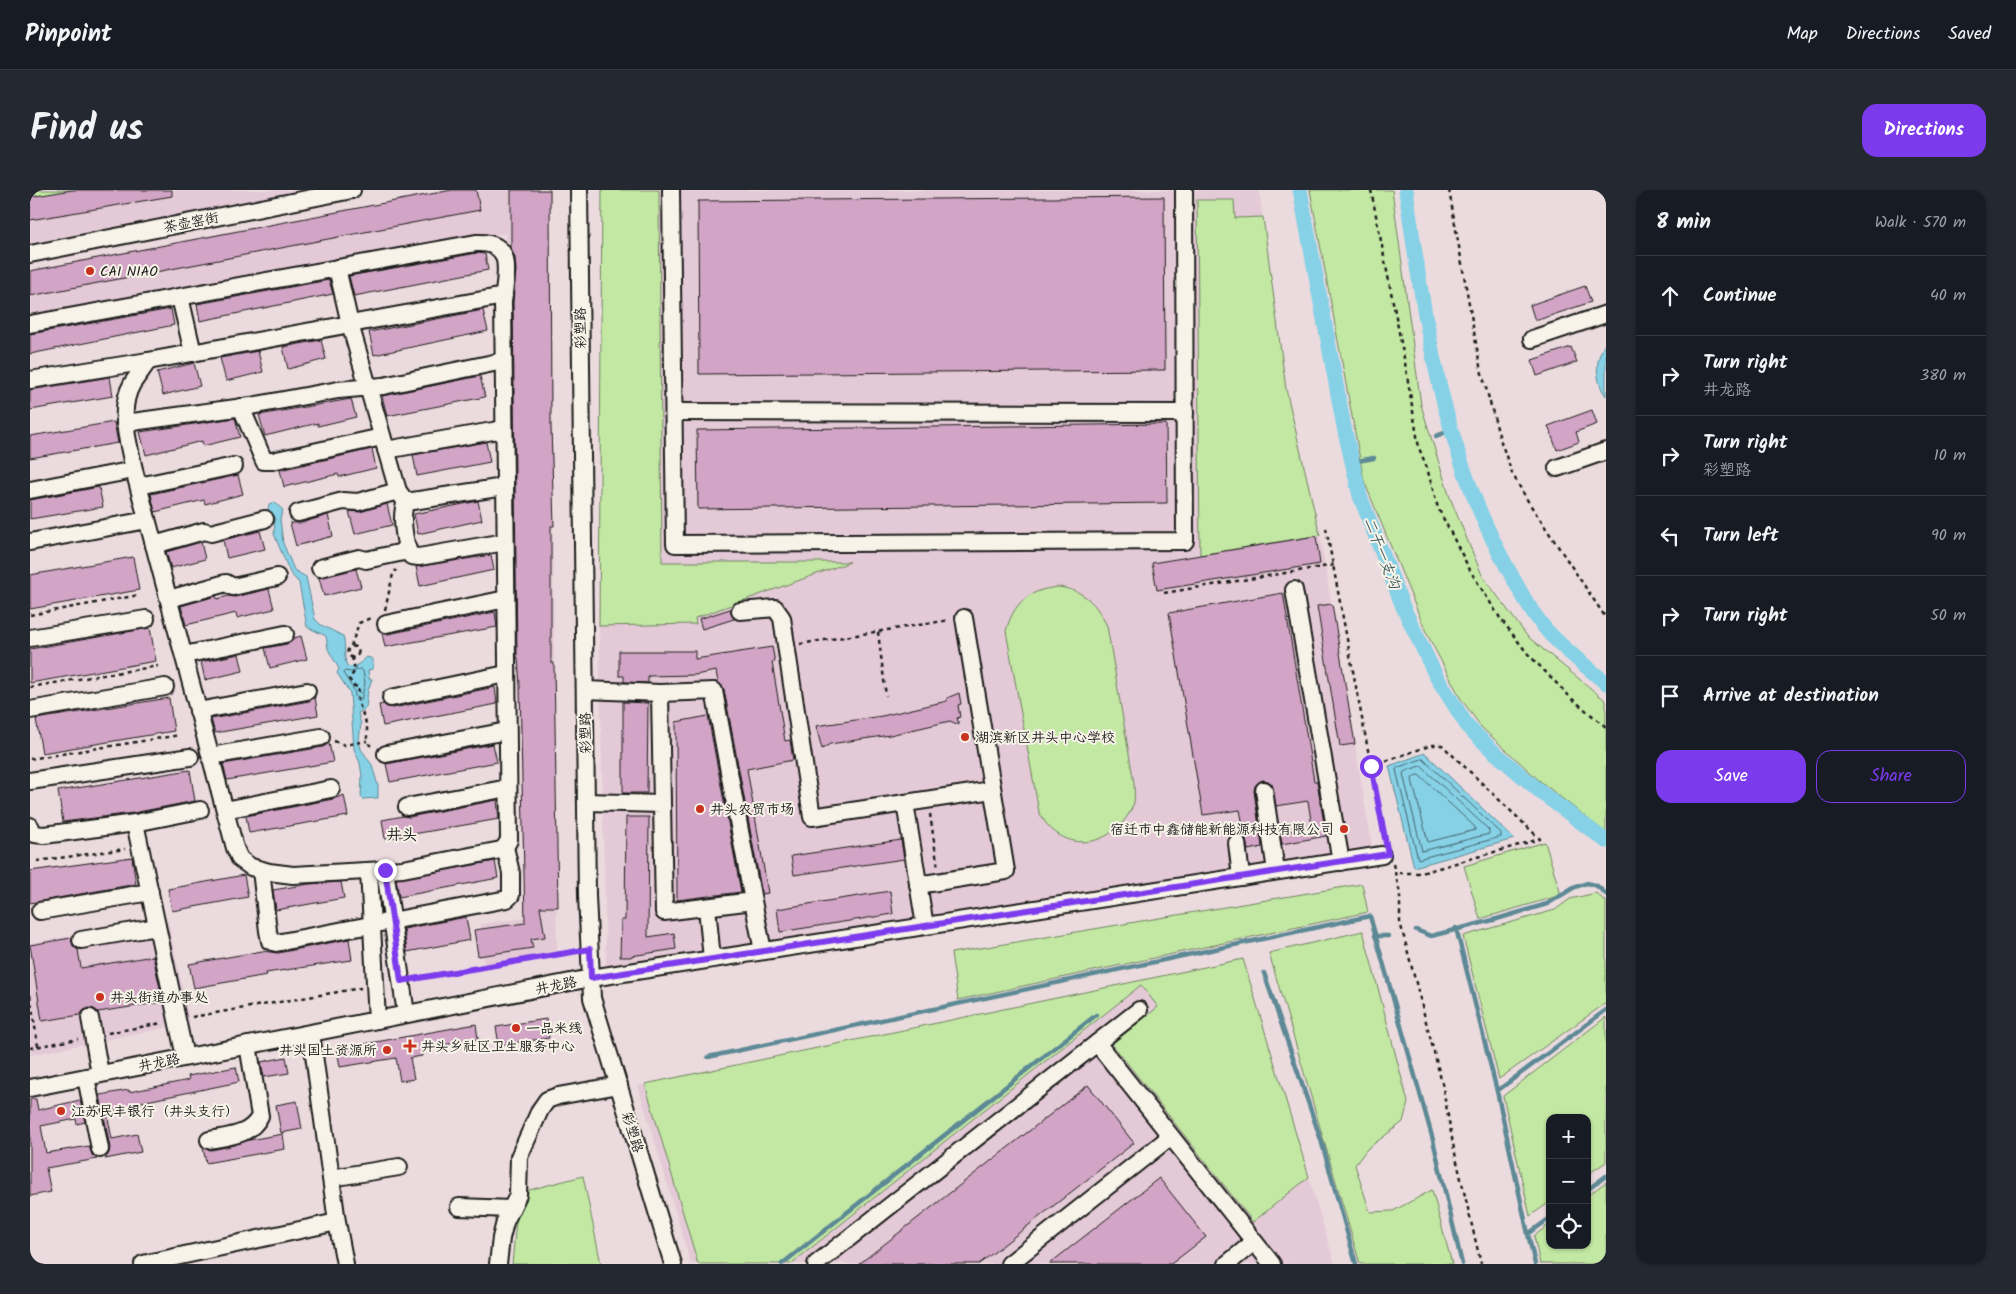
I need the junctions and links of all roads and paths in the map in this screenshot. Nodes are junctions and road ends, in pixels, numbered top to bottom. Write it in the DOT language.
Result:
graph roads {
  1 [pos="347,190"];
  2 [pos="579,190"];
  3 [pos="671,190"];
  4 [pos="1184,190"];
  5 [pos="1371,190"];
  6 [pos="1449,190"];
  7 [pos="30,254"];
  8 [pos="337,268"];
  9 [pos="504,296"];
  10 [pos="180,297"];
  11 [pos="1606,314"];
  12 [pos="30,324"];
  13 [pos="350,324"];
  14 [pos="1532,339"];
  15 [pos="193,353"];
  16 [pos="148,361"];
  17 [pos="504,361"];
  18 [pos="30,380"];
  19 [pos="368,388"];
  20 [pos="241,407"];
  21 [pos="674,412"];
  22 [pos="1185,413"];
  23 [pos="125,423"];
  24 [pos="504,429"];
  25 [pos="384,443"];
  26 [pos="1606,451"];
  27 [pos="234,466"];
  28 [pos="1557,468"];
  29 [pos="134,470"];
  30 [pos="139,486"];
  31 [pos="504,487"];
  32 [pos="30,490"];
  33 [pos="402,497"];
  34 [pos="298,513"];
  35 [pos="265,519"];
  36 [pos="147,520"];
  37 [pos="1326,528"];
  38 [pos="30,542"];
  39 [pos="505,542"];
  40 [pos="154,545"];
  41 [pos="409,553"];
  42 [pos="1334,565"];
  43 [pos="320,568"];
  44 [pos="278,577"];
  45 [pos="1294,590"];
  46 [pos="1164,593"];
  47 [pos="139,595"];
  48 [pos="169,599"];
  49 [pos="506,599"];
  50 [pos="740,610"];
  51 [pos="30,615"];
  52 [pos="964,618"];
  53 [pos="1606,618"];
  54 [pos="146,619"];
  55 [pos="382,619"];
  56 [pos="878,632"];
  57 [pos="285,634"];
  58 [pos="30,638"];
  59 [pos="351,646"];
  60 [pos="786,646"];
  61 [pos="184,655"];
  62 [pos="352,657"];
  63 [pos="158,666"];
  64 [pos="506,674"];
  65 [pos="30,687"];
  66 [pos="165,687"];
  67 [pos="584,690"];
  68 [pos="307,691"];
  69 [pos="660,693"];
  70 [pos="886,696"];
  71 [pos="391,698"];
  72 [pos="30,710"];
  73 [pos="198,711"];
  74 [pos="1606,728"];
  75 [pos="507,731"];
  76 [pos="180,735"];
  77 [pos="321,737"];
  78 [pos="367,741"];
  79 [pos="350,744"];
  80 [pos="386,754"];
  81 [pos="210,756"];
  82 [pos="190,757"];
  83 [pos="30,759"];
  84 [pos="1371,766"];
  85 [pos="30,781"];
  86 [pos="508,788"];
  87 [pos="332,789"];
  88 [pos="992,790"];
  89 [pos="1264,790"];
  90 [pos="928,800"];
  91 [pos="586,802"];
  92 [pos="905,803"];
  93 [pos="662,804"];
  94 [pos="408,807"];
  95 [pos="200,810"];
  96 [pos="225,810"];
  97 [pos="135,822"];
  98 [pos="30,826"];
  99 [pos="1237,843"];
  100 [pos="140,847"];
  101 [pos="505,847"];
  102 [pos="1385,854"];
  103 [pos="37,861"];
  104 [pos="1341,862"];
  105 [pos="261,870"];
  106 [pos="377,871"];
  107 [pos="1276,872"];
  108 [pos="1395,873"];
  109 [pos="1241,877"];
  110 [pos="940,882"];
  111 [pos="918,886"];
  112 [pos="150,892"];
  113 [pos="753,901"];
  114 [pos="707,907"];
  115 [pos="40,911"];
  116 [pos="392,922"];
  117 [pos="372,926"];
  118 [pos="925,926"];
  119 [pos="157,927"];
  120 [pos="81,940"];
  121 [pos="590,949"];
  122 [pos="763,951"];
  123 [pos="712,960"];
  124 [pos="591,978"];
  125 [pos="401,981"];
  126 [pos="375,986"];
  127 [pos="30,995"];
  128 [pos="1139,1010"];
  129 [pos="406,1014"];
  130 [pos="90,1018"];
  131 [pos="177,1020"];
  132 [pos="377,1020"];
  133 [pos="311,1032"];
  134 [pos="93,1036"];
  135 [pos="1097,1043"];
  136 [pos="248,1045"];
  137 [pos="38,1046"];
  138 [pos="30,1048"];
  139 [pos="185,1057"];
  140 [pos="93,1075"];
  141 [pos="619,1085"];
  142 [pos="30,1088"];
  143 [pos="1170,1137"];
  144 [pos="210,1140"];
  145 [pos="100,1149"];
  146 [pos="399,1167"];
  147 [pos="331,1178"];
  148 [pos="459,1207"];
  149 [pos="511,1208"];
  150 [pos="337,1222"];
  151 [pos="1254,1242"];
  152 [pos="143,1264"];
  153 [pos="345,1264"];
  154 [pos="498,1264"];
  155 [pos="673,1264"];
  156 [pos="816,1264"];
  157 [pos="1009,1264"];
  158 [pos="1227,1264"];
  159 [pos="1272,1264"];
  160 [pos="1481,1264"];
  1 -- 7 [label="street, 茶壶窑街"];
  2 -- 67 [label="street, 彩塑路"];
  3 -- 21 [label="street"];
  4 -- 22 [label="street"];
  5 -- 74 [label="path"];
  6 -- 53 [label="path"];
  8 -- 9 [label="street"];
  8 -- 10 [label="street"];
  8 -- 13 [label="street"];
  9 -- 13 [label="street"];
  9 -- 17 [label="street"];
  10 -- 12 [label="street"];
  10 -- 15 [label="street"];
  11 -- 14 [label="street"];
  13 -- 15 [label="street"];
  13 -- 19 [label="street"];
  15 -- 16 [label="street"];
  16 -- 18 [label="street"];
  16 -- 23 [label="street"];
  17 -- 19 [label="street"];
  17 -- 24 [label="street"];
  19 -- 20 [label="street"];
  19 -- 25 [label="street"];
  20 -- 23 [label="street"];
  20 -- 25 [label="street"];
  21 -- 22 [label="street"];
  21 -- 22 [label="street"];
  23 -- 29 [label="street"];
  24 -- 25 [label="street"];
  24 -- 31 [label="street"];
  25 -- 33 [label="street"];
  26 -- 28 [label="street"];
  27 -- 30 [label="street"];
  29 -- 30 [label="street"];
  29 -- 32 [label="street"];
  30 -- 36 [label="street"];
  31 -- 33 [label="street"];
  31 -- 39 [label="street"];
  33 -- 34 [label="street"];
  33 -- 41 [label="street"];
  35 -- 40 [label="street"];
  36 -- 38 [label="street"];
  36 -- 40 [label="street"];
  37 -- 42 [label="path"];
  39 -- 41 [label="street"];
  39 -- 49 [label="street"];
  40 -- 48 [label="street"];
  41 -- 43 [label="street"];
  41 -- 55 [label="path"];
  42 -- 46 [label="path"];
  42 -- 84 [label="path"];
  44 -- 48 [label="street"];
  45 -- 104 [label="street"];
  47 -- 51 [label="path"];
  48 -- 61 [label="street"];
  49 -- 55 [label="street"];
  49 -- 64 [label="street"];
  50 -- 60 [label="street"];
  52 -- 56 [label="path"];
  52 -- 88 [label="street"];
  54 -- 58 [label="street"];
  55 -- 59 [label="path"];
  56 -- 60 [label="path"];
  56 -- 70 [label="path"];
  57 -- 61 [label="street"];
  59 -- 62 [label="path"];
  59 -- 62 [label="path"];
  60 -- 92 [label="street"];
  61 -- 73 [label="street"];
  62 -- 78 [label="path"];
  63 -- 65 [label="path"];
  64 -- 71 [label="street"];
  64 -- 75 [label="street"];
  66 -- 72 [label="street"];
  67 -- 69 [label="street"];
  67 -- 91 [label="street, 彩塑路"];
  68 -- 73 [label="street"];
  69 -- 93 [label="street"];
  69 -- 113 [label="street"];
  73 -- 81 [label="street"];
  75 -- 80 [label="street"];
  75 -- 86 [label="street"];
  76 -- 83 [label="path"];
  77 -- 81 [label="street"];
  78 -- 79 [label="path"];
  78 -- 80 [label="path"];
  81 -- 96 [label="street"];
  82 -- 85 [label="street"];
  84 -- 102 [label="path"];
  84 -- 108 [label="path"];
  86 -- 94 [label="street"];
  86 -- 101 [label="street"];
  87 -- 96 [label="street"];
  88 -- 90 [label="street"];
  88 -- 110 [label="street"];
  89 -- 107 [label="street"];
  90 -- 92 [label="street"];
  90 -- 110 [label="path"];
  91 -- 93 [label="street"];
  91 -- 121 [label="street, 彩塑路"];
  92 -- 111 [label="street"];
  93 -- 114 [label="street"];
  95 -- 97 [label="street"];
  96 -- 105 [label="street"];
  97 -- 98 [label="street"];
  97 -- 100 [label="street"];
  99 -- 109 [label="street"];
  100 -- 103 [label="path"];
  100 -- 112 [label="street"];
  101 -- 106 [label="street"];
  101 -- 116 [label="street"];
  102 -- 104 [label="street, 井龙路"];
  102 -- 108 [label="path"];
  104 -- 107 [label="street, 井龙路"];
  105 -- 106 [label="street"];
  105 -- 117 [label="street"];
  106 -- 116 [label="street"];
  106 -- 117 [label="street"];
  107 -- 109 [label="street, 井龙路"];
  108 -- 160 [label="path"];
  109 -- 118 [label="street, 井龙路"];
  110 -- 111 [label="street"];
  111 -- 118 [label="street"];
  112 -- 115 [label="street"];
  112 -- 119 [label="street"];
  113 -- 114 [label="street"];
  113 -- 122 [label="street"];
  114 -- 123 [label="street"];
  116 -- 117 [label="street"];
  116 -- 125 [label="street"];
  117 -- 126 [label="street"];
  118 -- 122 [label="street, 井龙路"];
  119 -- 120 [label="street"];
  119 -- 131 [label="street"];
  121 -- 124 [label="street, 彩塑路"];
  121 -- 125 [label="path"];
  122 -- 123 [label="street, 井龙路"];
  123 -- 124 [label="street, 井龙路"];
  124 -- 129 [label="street, 井龙路"];
  124 -- 141 [label="street, 彩塑路"];
  125 -- 129 [label="street"];
  126 -- 131 [label="path"];
  126 -- 132 [label="street"];
  127 -- 137 [label="path"];
  128 -- 135 [label="street"];
  129 -- 132 [label="street, 井龙路"];
  130 -- 134 [label="street"];
  131 -- 134 [label="path"];
  131 -- 139 [label="street"];
  132 -- 133 [label="street, 井龙路"];
  133 -- 136 [label="street, 井龙路"];
  133 -- 147 [label="street"];
  134 -- 137 [label="path"];
  134 -- 140 [label="street"];
  135 -- 143 [label="street"];
  135 -- 156 [label="street"];
  136 -- 139 [label="street, 井龙路"];
  136 -- 144 [label="street"];
  137 -- 138 [label="path"];
  139 -- 140 [label="street, 井龙路"];
  140 -- 142 [label="street, 井龙路"];
  140 -- 145 [label="street"];
  141 -- 149 [label="street"];
  141 -- 155 [label="street, 彩塑路"];
  143 -- 151 [label="street"];
  143 -- 157 [label="street"];
  146 -- 147 [label="street"];
  147 -- 150 [label="street"];
  148 -- 149 [label="street"];
  149 -- 154 [label="street"];
  150 -- 152 [label="street"];
  150 -- 153 [label="street"];
  151 -- 158 [label="street"];
  151 -- 159 [label="street"];
}
